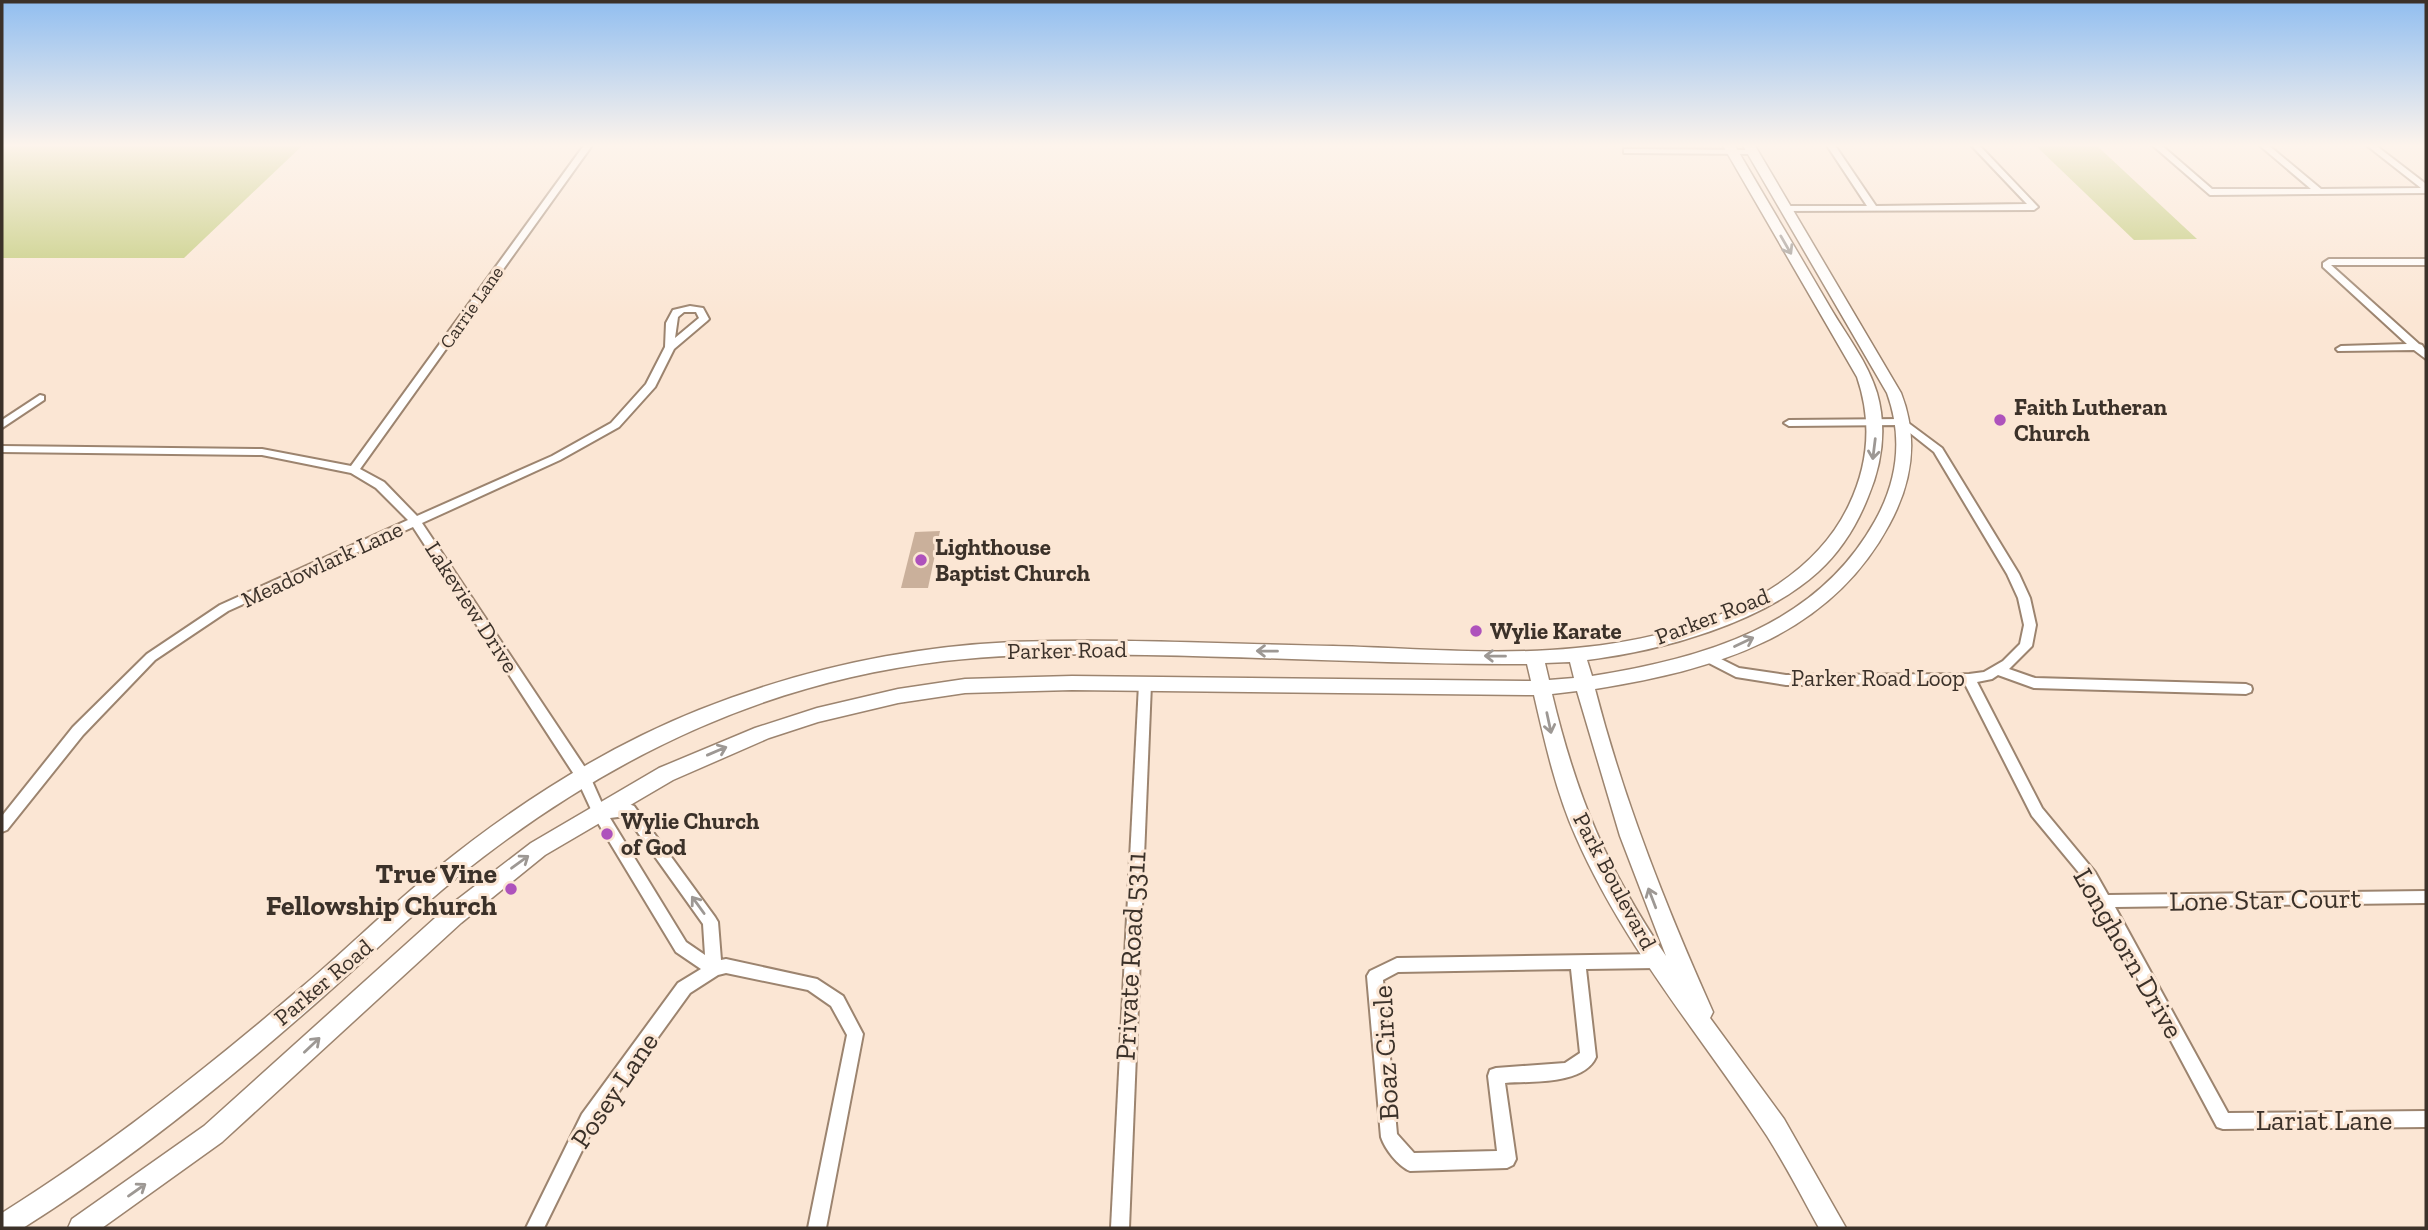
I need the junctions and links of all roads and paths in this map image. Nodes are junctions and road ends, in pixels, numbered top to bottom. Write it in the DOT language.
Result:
graph roads {
  1 [pos="548,201"];
  2 [pos="1769,201"];
  3 [pos="1780,201"];
  4 [pos="1869,201"];
  5 [pos="2030,201"];
  6 [pos="1873,208"];
  7 [pos="1786,209"];
  8 [pos="2329,262"];
  9 [pos="2426,262"];
  10 [pos="670,347"];
  11 [pos="2421,347"];
  12 [pos="2341,349"];
  13 [pos="2426,356"];
  14 [pos="40,398"];
  15 [pos="1875,422"];
  16 [pos="1903,422"];
  17 [pos="1789,423"];
  18 [pos="2,425"];
  19 [pos="2,449"];
  20 [pos="354,470"];
  21 [pos="415,521"];
  22 [pos="1577,655"];
  23 [pos="1534,656"];
  24 [pos="1709,658"];
  25 [pos="1998,670"];
  26 [pos="1969,679"];
  27 [pos="1144,684"];
  28 [pos="1584,685"];
  29 [pos="1541,688"];
  30 [pos="2246,689"];
  31 [pos="583,776"];
  32 [pos="600,814"];
  33 [pos="2,826"];
  34 [pos="2426,897"];
  35 [pos="2104,901"];
  36 [pos="1657,961"];
  37 [pos="1578,962"];
  38 [pos="714,969"];
  39 [pos="1720,1050"];
  40 [pos="2426,1119"];
  41 [pos="2223,1121"];
  42 [pos="2,1227"];
  43 [pos="81,1228"];
  44 [pos="535,1228"];
  45 [pos="817,1228"];
  46 [pos="1120,1228"];
  47 [pos="1833,1228"];
  1 -- 20 [label="street, Carrie Lane"];
  2 -- 15 [label="main road, Parker Road, one-way"];
  3 -- 7 [label="main road, Parker Road"];
  4 -- 6 [label="street"];
  5 -- 6 [label="street"];
  6 -- 7 [label="street"];
  7 -- 16 [label="main road, Parker Road"];
  8 -- 9 [label="street"];
  8 -- 11 [label="street"];
  10 -- 21 [label="street, Meadowlark Lane"];
  11 -- 12 [label="street"];
  11 -- 13 [label="street"];
  14 -- 18 [label="street"];
  15 -- 16 [label="street"];
  15 -- 17 [label="street"];
  15 -- 22 [label="main road, Parker Road, one-way"];
  24 -- 16 [label="main road, Parker Road, one-way"];
  16 -- 25 [label="street, Parker Road Loop"];
  19 -- 20 [label="street, Lakeview Drive"];
  20 -- 21 [label="street, Lakeview Drive"];
  21 -- 31 [label="street, Lakeview Drive"];
  21 -- 33 [label="street, Meadowlark Lane"];
  22 -- 23 [label="main road, Parker Road"];
  22 -- 28 [label="main road, Park Boulevard"];
  23 -- 29 [label="main road, Park Boulevard"];
  23 -- 31 [label="main road, Parker Road, one-way"];
  24 -- 26 [label="street, Parker Road Loop"];
  24 -- 28 [label="main road, Parker Road"];
  25 -- 26 [label="street, Parker Road Loop"];
  25 -- 30 [label="street"];
  26 -- 35 [label="street, Longhorn Drive"];
  27 -- 29 [label="main road, Parker Road"];
  32 -- 27 [label="main road, Parker Road, one-way"];
  27 -- 46 [label="street, Private Road 5311"];
  28 -- 29 [label="main road, Parker Road"];
  39 -- 28 [label="main road, Park Boulevard, one-way"];
  29 -- 36 [label="main road, Park Boulevard, one-way"];
  31 -- 32 [label="street, Lakeview Drive"];
  31 -- 42 [label="main road, Parker Road"];
  32 -- 38 [label="street, Lakeview Drive"];
  38 -- 32 [label="street, one-way"];
  43 -- 32 [label="main road, Parker Road, one-way"];
  34 -- 35 [label="street, Lone Star Court"];
  35 -- 41 [label="street, Longhorn Drive"];
  36 -- 37 [label="street, Boaz Circle"];
  36 -- 39 [label="main road, Park Boulevard"];
  37 -- 37 [label="street, Boaz Circle"];
  38 -- 44 [label="street, Posey Lane"];
  38 -- 45 [label="street"];
  39 -- 47 [label="main road, Park Boulevard"];
  40 -- 41 [label="street, Lariat Lane"];
}
